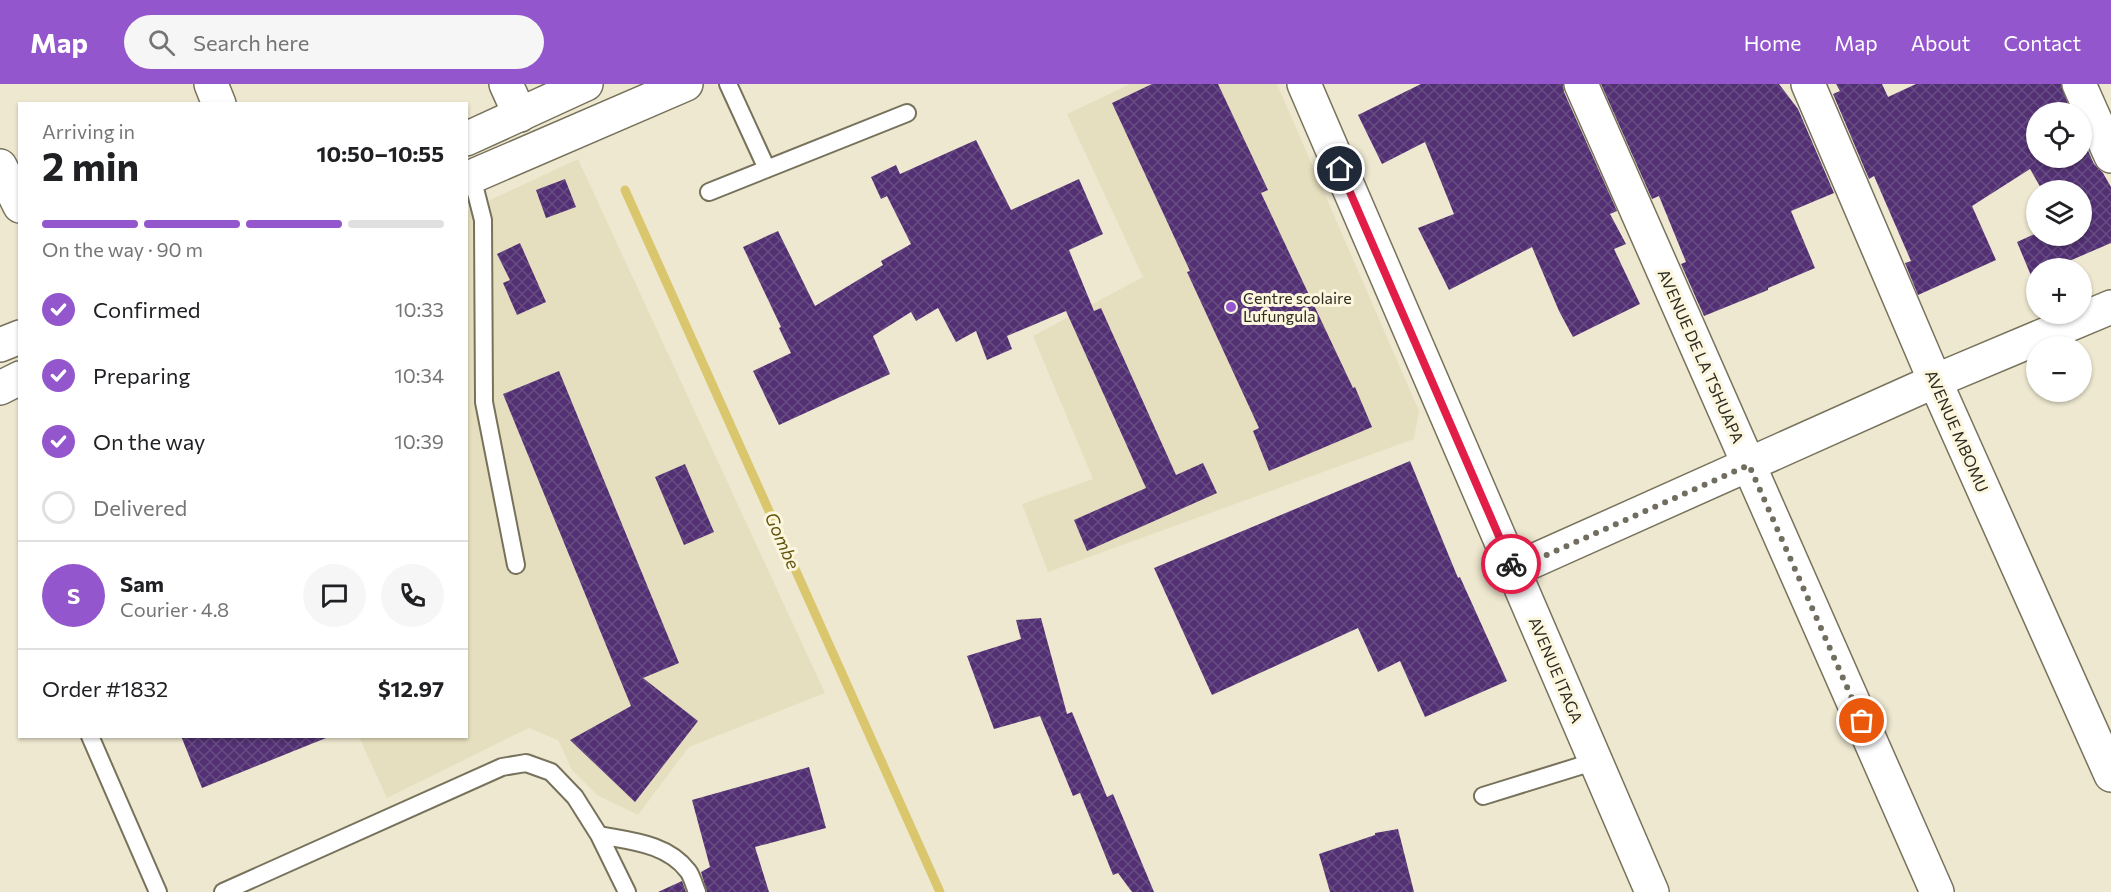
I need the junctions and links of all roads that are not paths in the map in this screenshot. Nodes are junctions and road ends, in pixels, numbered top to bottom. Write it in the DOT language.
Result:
graph roads {
  1 [pos="211,84"];
  2 [pos="506,84"];
  3 [pos="586,84"];
  4 [pos="686,84"];
  5 [pos="728,84"];
  6 [pos="1304,84"];
  7 [pos="1581,84"];
  8 [pos="1808,84"];
  9 [pos="2079,84"];
  10 [pos="218,102"];
  11 [pos="907,113"];
  12 [pos="520,115"];
  13 [pos="468,138"];
  14 [pos="2111,156"];
  15 [pos="0,166"];
  16 [pos="766,169"];
  17 [pos="470,178"];
  18 [pos="709,192"];
  19 [pos="18,202"];
  20 [pos="2111,307"];
  21 [pos="18,338"];
  22 [pos="0,345"];
  23 [pos="18,379"];
  24 [pos="1935,381"];
  25 [pos="0,388"];
  26 [pos="1749,465"];
  27 [pos="516,565"];
  28 [pos="1513,570"];
  29 [pos="91,738"];
  30 [pos="1596,761"];
  31 [pos="2111,775"];
  32 [pos="1483,796"];
  33 [pos="599,835"];
  34 [pos="158,892"];
  35 [pos="223,892"];
  36 [pos="627,892"];
  37 [pos="697,892"];
  38 [pos="1652,892"];
  39 [pos="1937,892"];
  1 -- 10 [label="street"];
  2 -- 12 [label="street"];
  3 -- 12 [label="street"];
  4 -- 17 [label="street"];
  5 -- 16 [label="lane"];
  6 -- 28 [label="street, AVENUE ITAGA"];
  7 -- 26 [label="street, AVENUE DE LA TSHUAPA"];
  8 -- 24 [label="street, AVENUE MBOMU"];
  9 -- 14 [label="street"];
  11 -- 16 [label="lane"];
  12 -- 13 [label="street"];
  15 -- 19 [label="street"];
  16 -- 18 [label="lane"];
  17 -- 27 [label="lane"];
  20 -- 24 [label="street"];
  21 -- 22 [label="street"];
  23 -- 25 [label="street"];
  24 -- 26 [label="street"];
  24 -- 31 [label="street, AVENUE MBOMU"];
  26 -- 28 [label="street"];
  26 -- 39 [label="street, AVENUE DE LA TSHUAPA"];
  28 -- 30 [label="street, AVENUE ITAGA"];
  29 -- 34 [label="lane"];
  30 -- 32 [label="lane"];
  30 -- 38 [label="street, AVENUE ITAGA"];
  33 -- 35 [label="lane"];
  33 -- 36 [label="lane"];
  33 -- 37 [label="lane"];
}
